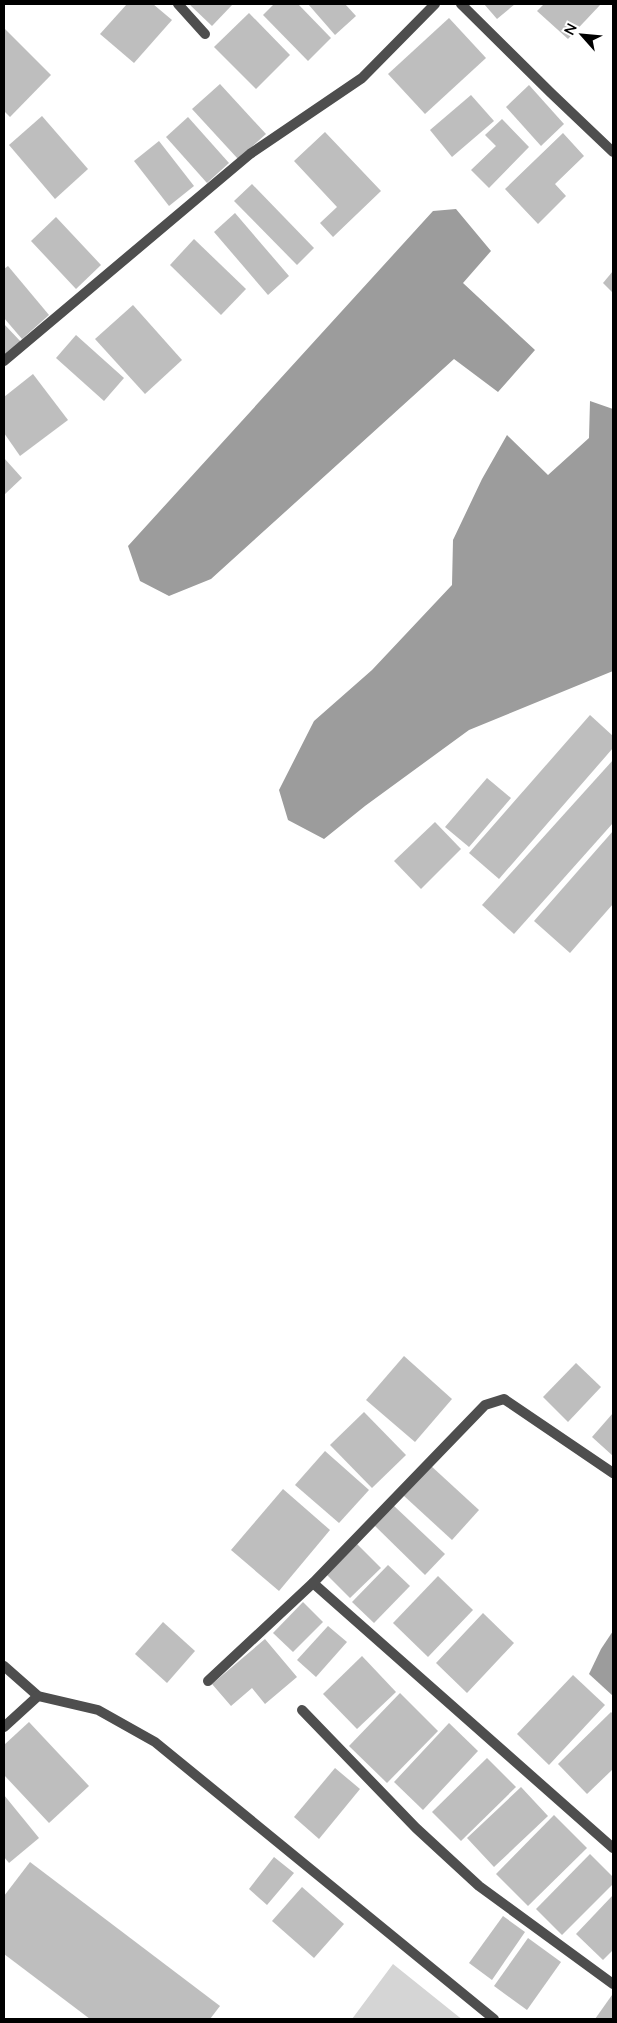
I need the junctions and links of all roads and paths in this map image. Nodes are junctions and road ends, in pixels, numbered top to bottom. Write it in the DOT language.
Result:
graph roads {
  1 [pos="178,4"];
  2 [pos="435,4"];
  3 [pos="461,4"];
  4 [pos="205,34"];
  5 [pos="613,152"];
  6 [pos="4,361"];
  7 [pos="613,1473"];
  8 [pos="313,1584"];
  9 [pos="4,1666"];
  10 [pos="208,1682"];
  11 [pos="38,1696"];
  12 [pos="302,1710"];
  13 [pos="4,1727"];
  14 [pos="613,1848"];
  15 [pos="613,1984"];
  16 [pos="494,2019"];
  1 -- 4 [label="street"];
  2 -- 6 [label="street"];
  3 -- 5 [label="street"];
  7 -- 8 [label="street"];
  8 -- 10 [label="street"];
  8 -- 14 [label="street"];
  9 -- 11 [label="street"];
  11 -- 13 [label="street"];
  11 -- 16 [label="street"];
  12 -- 15 [label="street"];
}
